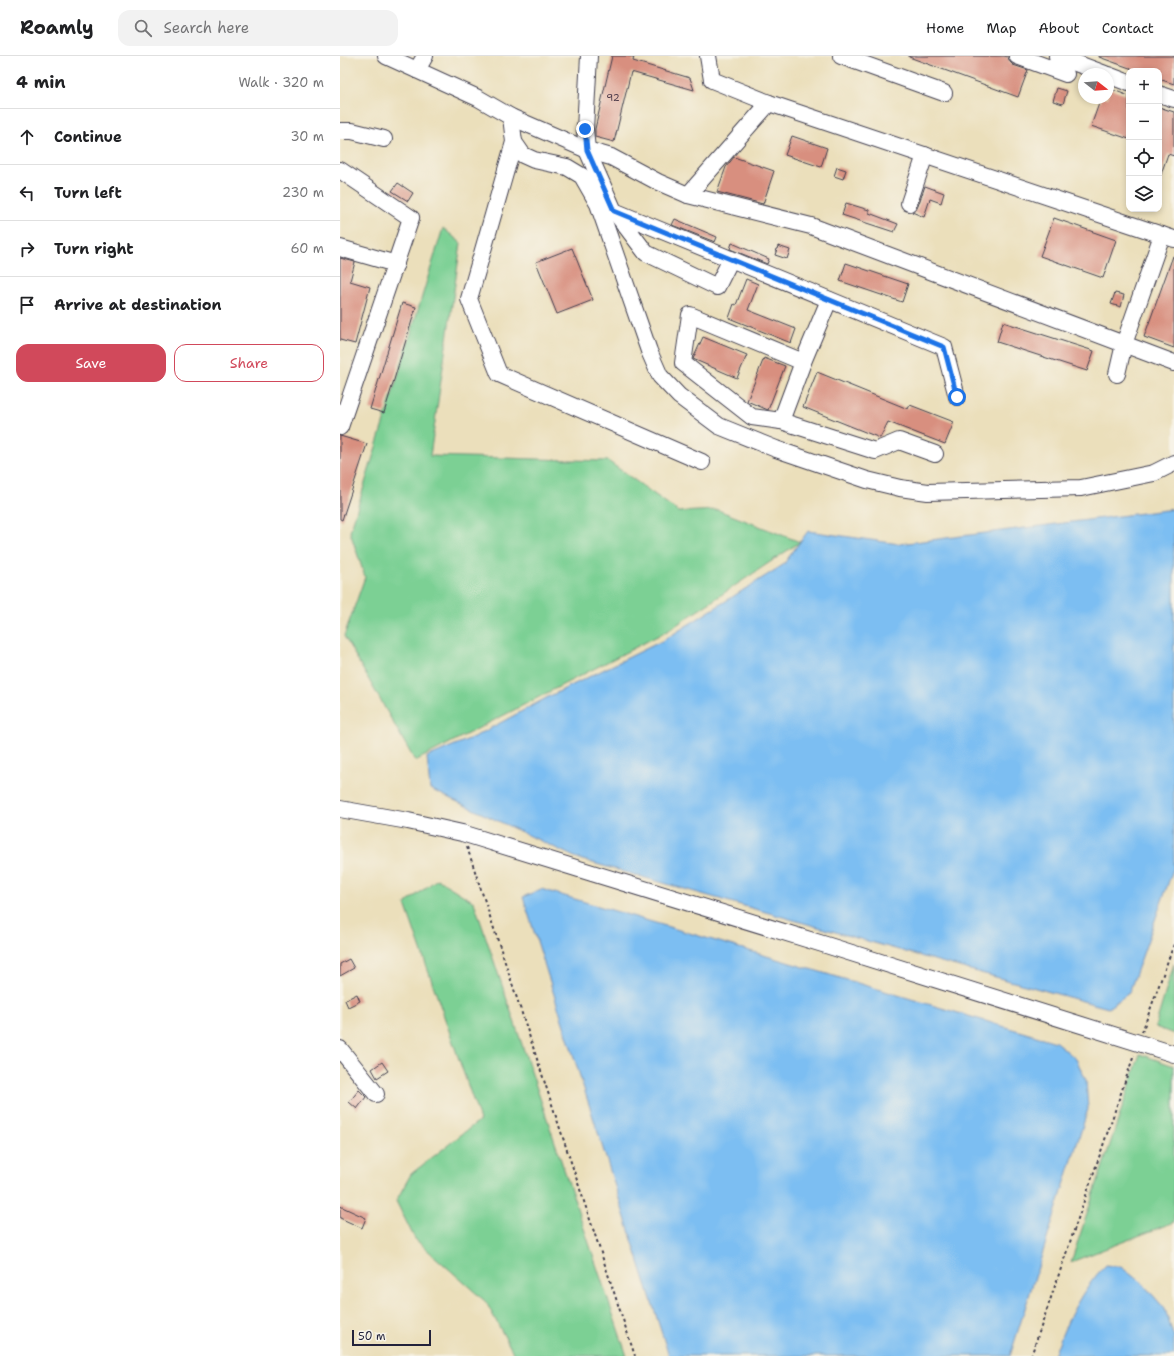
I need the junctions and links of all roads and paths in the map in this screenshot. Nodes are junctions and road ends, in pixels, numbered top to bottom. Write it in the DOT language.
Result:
graph roads {
  1 [pos="386,56"];
  2 [pos="425,56"];
  3 [pos="589,56"];
  4 [pos="708,56"];
  5 [pos="841,56"];
  6 [pos="1017,56"];
  7 [pos="1057,56"];
  8 [pos="1074,65"];
  9 [pos="1084,68"];
  10 [pos="417,70"];
  11 [pos="1114,77"];
  12 [pos="1126,82"];
  13 [pos="944,93"];
  14 [pos="1162,95"];
  15 [pos="1174,99"];
  16 [pos="769,103"];
  17 [pos="511,117"];
  18 [pos="340,131"];
  19 [pos="384,139"];
  20 [pos="514,142"];
  21 [pos="587,150"];
  22 [pos="925,155"];
  23 [pos="340,170"];
  24 [pos="688,195"];
  25 [pos="909,203"];
  26 [pos="614,211"];
  27 [pos="1168,237"];
  28 [pos="340,248"];
  29 [pos="731,259"];
  30 [pos="396,264"];
  31 [pos="829,300"];
  32 [pos="1124,344"];
  33 [pos="803,362"];
  34 [pos="1174,363"];
  35 [pos="1117,374"];
  36 [pos="957,397"];
  37 [pos="781,421"];
  38 [pos="340,427"];
  39 [pos="935,454"];
  40 [pos="702,462"];
  41 [pos="1174,463"];
  42 [pos="340,809"];
  43 [pos="462,833"];
  44 [pos="1174,944"];
  45 [pos="1139,1042"];
  46 [pos="340,1049"];
  47 [pos="1174,1054"];
  48 [pos="376,1094"];
  49 [pos="635,1356"];
  50 [pos="1031,1356"];
  1 -- 10 [label="street"];
  2 -- 10 [label="street"];
  3 -- 21 [label="street"];
  4 -- 16 [label="street"];
  5 -- 13 [label="street"];
  6 -- 8 [label="street"];
  7 -- 8 [label="street"];
  8 -- 9 [label="street"];
  10 -- 17 [label="street"];
  11 -- 12 [label="street"];
  14 -- 15 [label="street"];
  16 -- 22 [label="street"];
  16 -- 24 [label="street"];
  17 -- 20 [label="street"];
  17 -- 21 [label="street"];
  18 -- 19 [label="street"];
  20 -- 40 [label="street"];
  20 -- 41 [label="street"];
  21 -- 24 [label="street"];
  21 -- 26 [label="street"];
  22 -- 25 [label="street"];
  22 -- 27 [label="street"];
  23 -- 30 [label="street"];
  24 -- 32 [label="street"];
  26 -- 29 [label="street"];
  26 -- 29 [label="street"];
  27 -- 32 [label="street"];
  28 -- 30 [label="street"];
  29 -- 31 [label="street"];
  30 -- 38 [label="street"];
  31 -- 33 [label="street"];
  31 -- 36 [label="street"];
  32 -- 34 [label="street"];
  32 -- 35 [label="street"];
  33 -- 37 [label="street"];
  33 -- 37 [label="street"];
  37 -- 39 [label="street"];
  42 -- 43 [label="street"];
  43 -- 45 [label="street"];
  43 -- 49 [label="path"];
  44 -- 45 [label="path"];
  45 -- 47 [label="street"];
  45 -- 50 [label="path"];
  46 -- 48 [label="street"];
}
